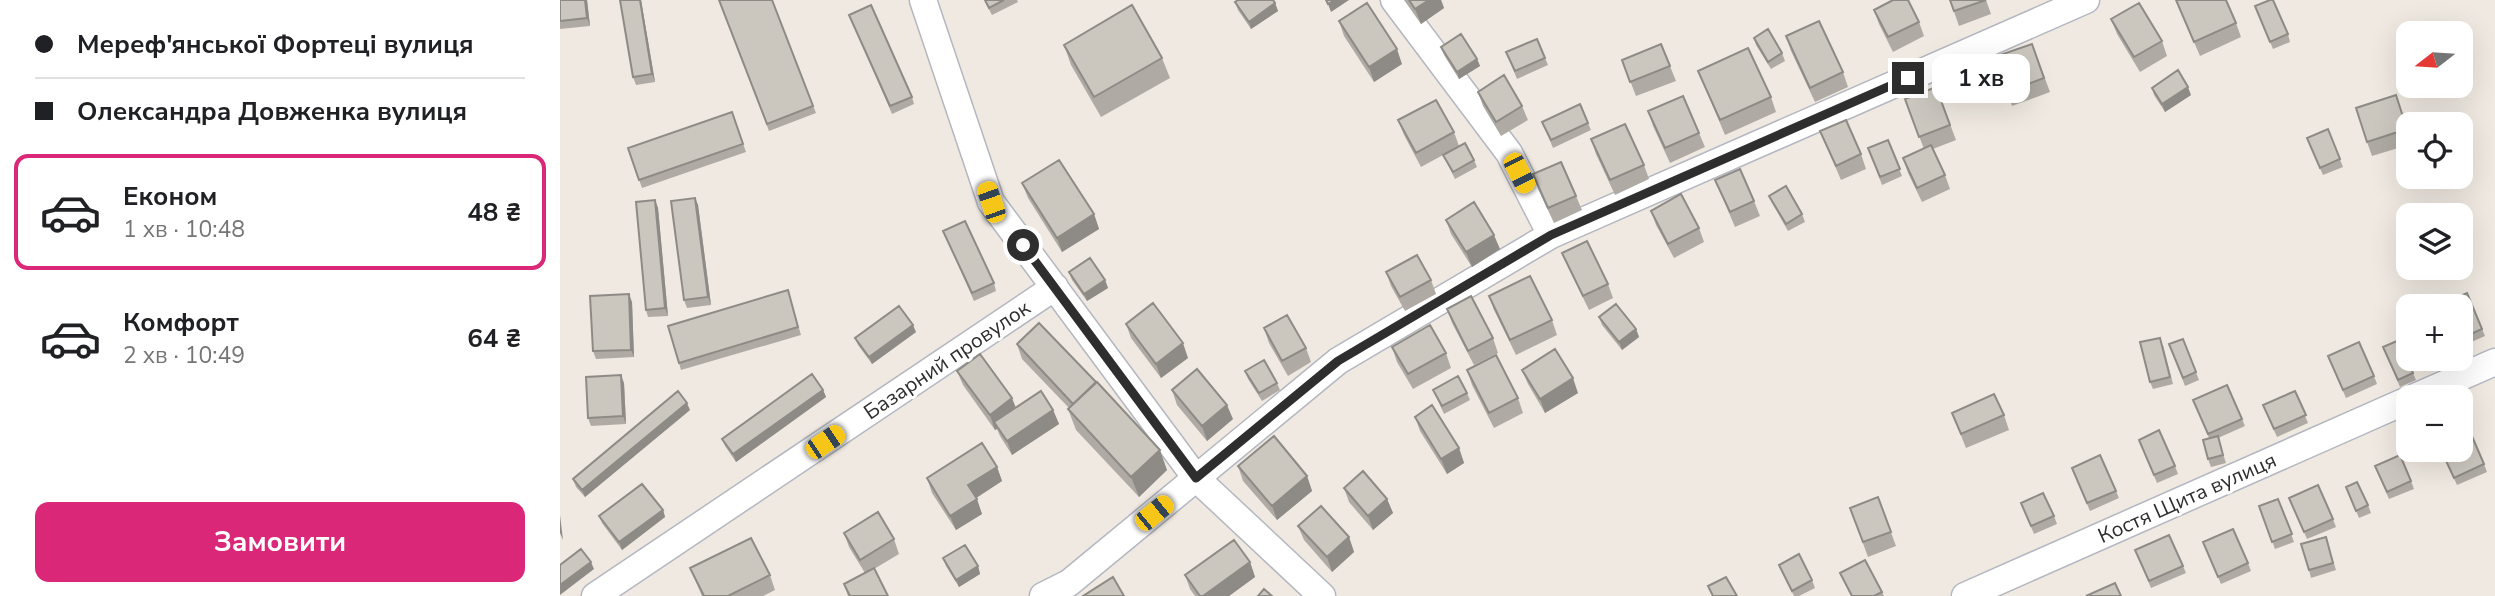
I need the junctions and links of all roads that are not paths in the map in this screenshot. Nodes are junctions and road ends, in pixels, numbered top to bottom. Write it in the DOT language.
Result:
graph roads {
  1 [pos="923,0"];
  2 [pos="1394,0"];
  3 [pos="2086,0"];
  4 [pos="1551,235"];
  5 [pos="1055,287"];
  6 [pos="2495,362"];
  7 [pos="2442,385"];
  8 [pos="2396,405"];
  9 [pos="1196,478"];
  10 [pos="595,596"];
  11 [pos="1043,596"];
  12 [pos="1322,596"];
  13 [pos="1965,596"];
  1 -- 5 [label="street"];
  2 -- 4 [label="street"];
  3 -- 4 [label="street"];
  4 -- 9 [label="street"];
  5 -- 9 [label="street"];
  5 -- 10 [label="street, Базарний провулок"];
  6 -- 7 [label="street"];
  8 -- 13 [label="street, Костя Щита вулиця"];
  9 -- 11 [label="street"];
  9 -- 12 [label="street"];
}
